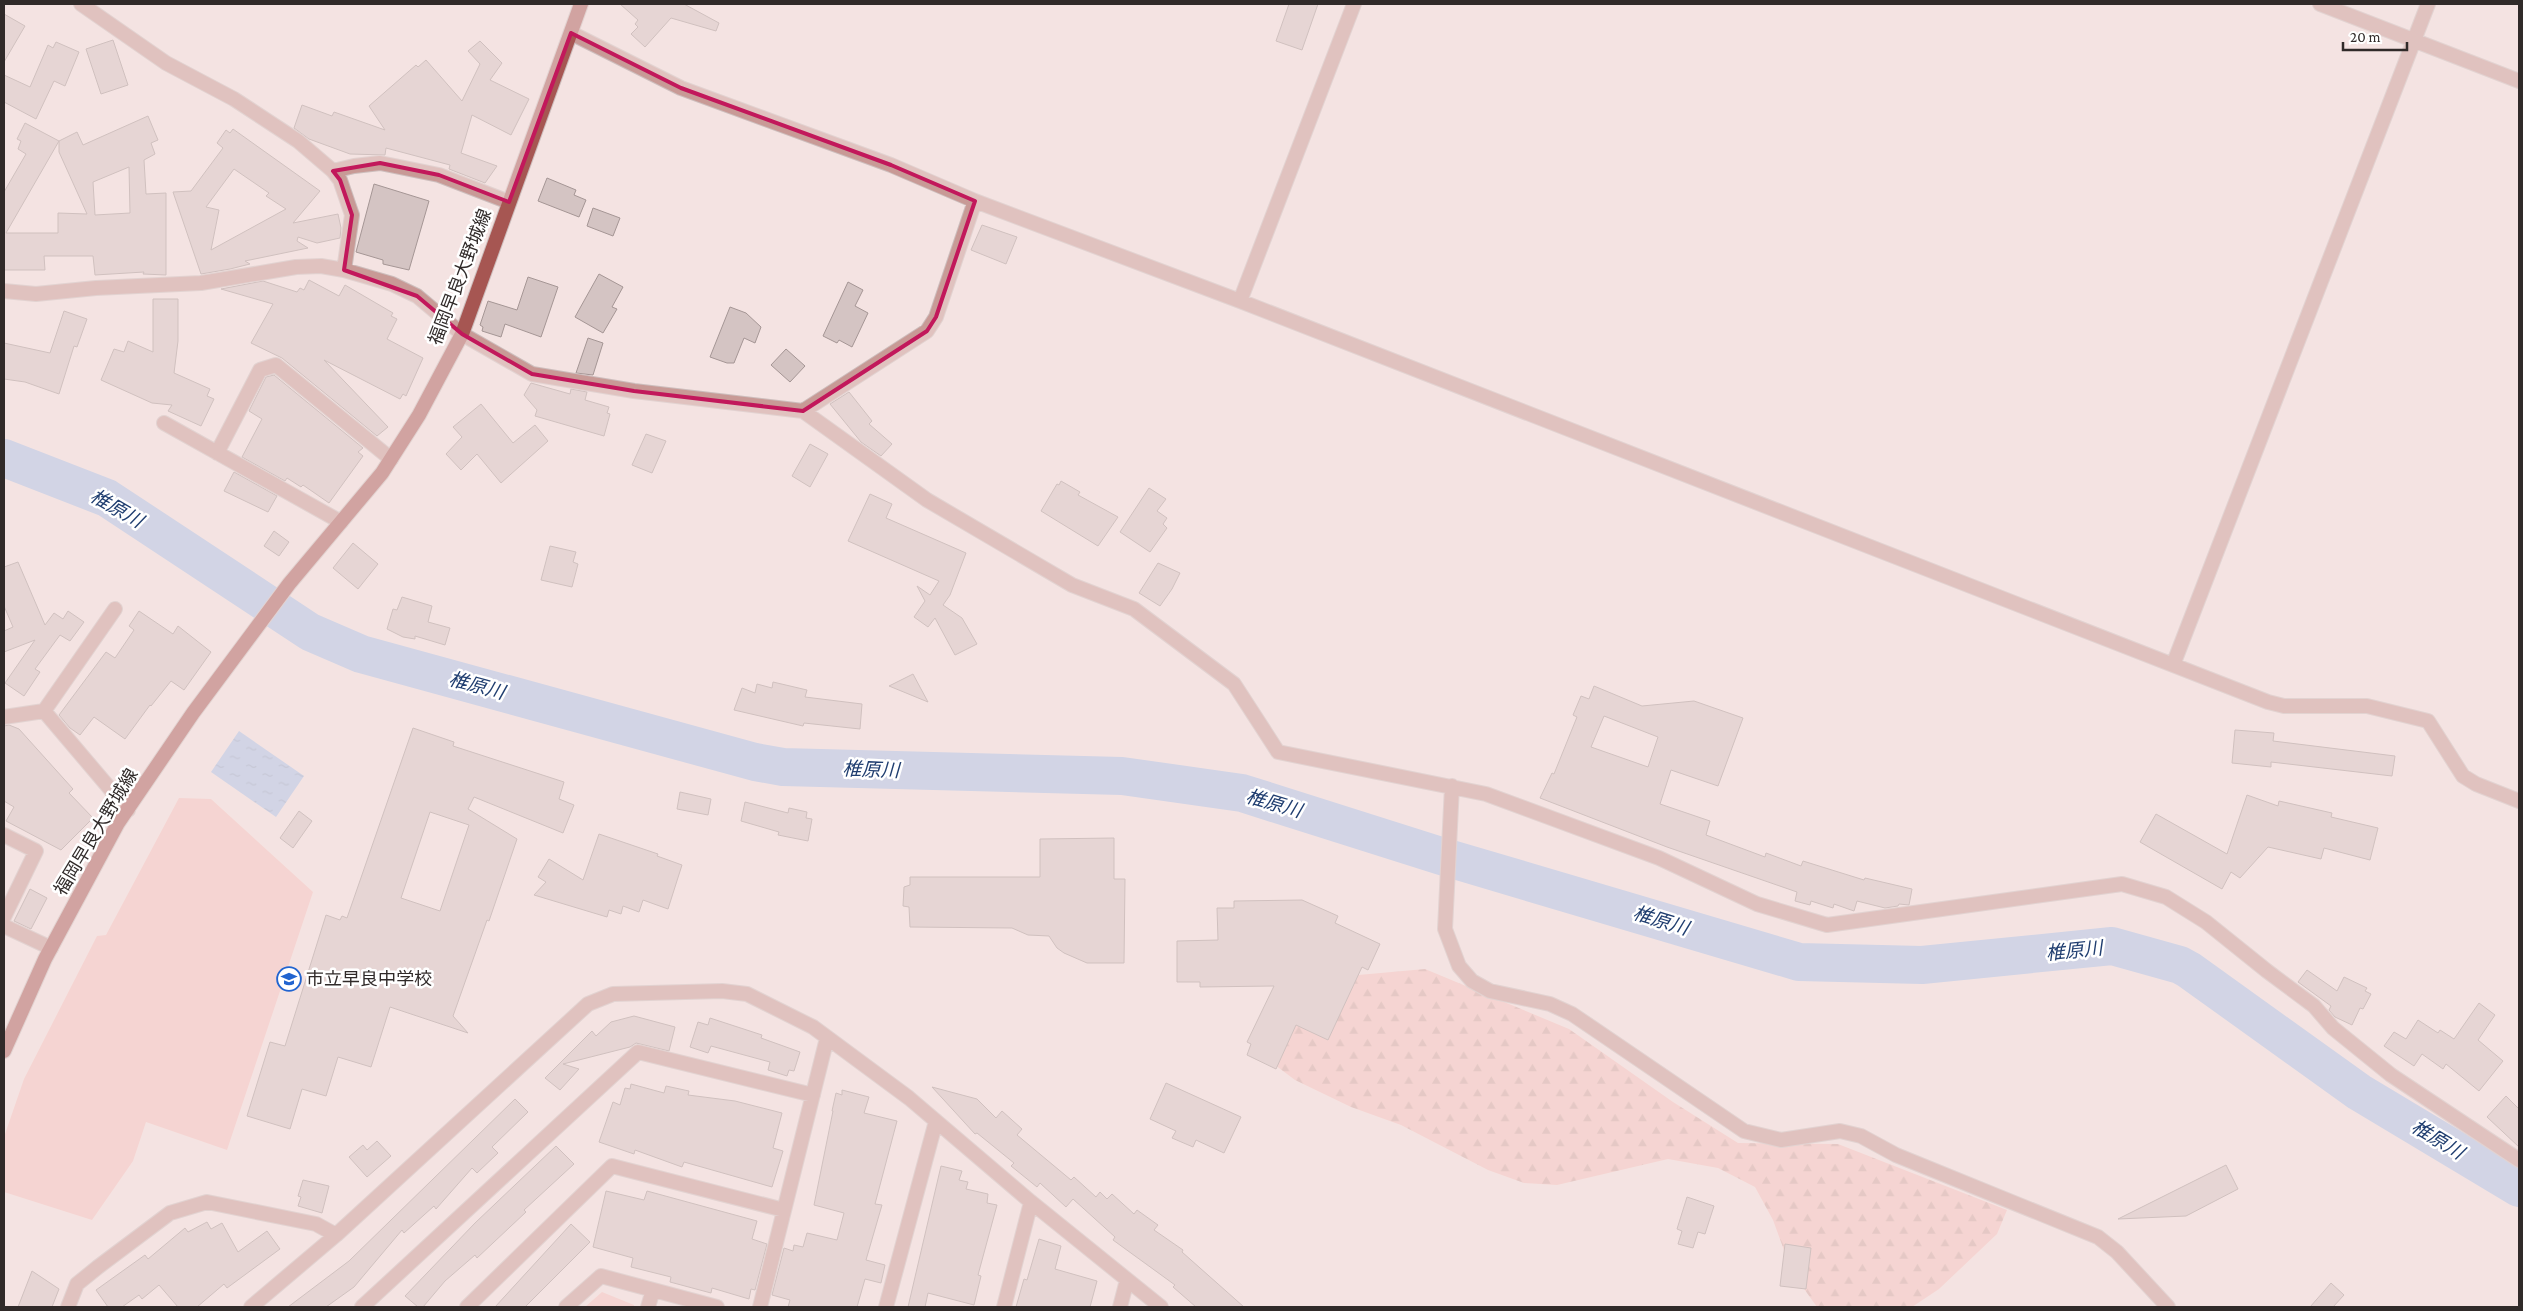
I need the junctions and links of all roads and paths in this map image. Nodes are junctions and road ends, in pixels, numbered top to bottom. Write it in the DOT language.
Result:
graph roads {
  1 [pos="80,4"];
  2 [pos="581,4"];
  3 [pos="1354,4"];
  4 [pos="2320,4"];
  5 [pos="2428,4"];
  6 [pos="571,33"];
  7 [pos="2414,40"];
  8 [pos="2519,81"];
  9 [pos="333,171"];
  10 [pos="975,201"];
  11 [pos="509,202"];
  12 [pos="344,270"];
  13 [pos="4,291"];
  14 [pos="1240,301"];
  15 [pos="462,334"];
  16 [pos="803,411"];
  17 [pos="164,423"];
  18 [pos="217,453"];
  19 [pos="391,459"];
  20 [pos="341,522"];
  21 [pos="115,609"];
  22 [pos="2173,665"];
  23 [pos="44,711"];
  24 [pos="4,717"];
  25 [pos="1452,786"];
  26 [pos="2519,800"];
  27 [pos="128,810"];
  28 [pos="4,835"];
  29 [pos="4,917"];
  30 [pos="4,926"];
  31 [pos="51,948"];
  32 [pos="827,1038"];
  33 [pos="4,1051"];
  34 [pos="813,1096"];
  35 [pos="936,1121"];
  36 [pos="2519,1160"];
  37 [pos="1031,1202"];
  38 [pos="784,1210"];
  39 [pos="336,1236"];
  40 [pos="1127,1280"];
  41 [pos="653,1290"];
  42 [pos="68,1307"];
  43 [pos="250,1307"];
  44 [pos="362,1307"];
  45 [pos="466,1307"];
  46 [pos="566,1307"];
  47 [pos="648,1307"];
  48 [pos="717,1307"];
  49 [pos="760,1307"];
  50 [pos="886,1307"];
  51 [pos="1004,1307"];
  52 [pos="1120,1307"];
  53 [pos="1161,1307"];
  54 [pos="2168,1307"];
  1 -- 9 [label="street"];
  2 -- 6 [label="main road, 福岡早良大野城線"];
  3 -- 14 [label="street"];
  4 -- 7 [label="street"];
  5 -- 7 [label="street"];
  6 -- 10 [label="street"];
  6 -- 11 [label="main road, 福岡早良大野城線"];
  7 -- 8 [label="street"];
  7 -- 22 [label="street"];
  9 -- 11 [label="street"];
  9 -- 12 [label="street"];
  10 -- 14 [label="street"];
  10 -- 16 [label="street"];
  11 -- 15 [label="main road, 福岡早良大野城線"];
  12 -- 13 [label="street"];
  12 -- 15 [label="street"];
  14 -- 22 [label="street"];
  15 -- 16 [label="street"];
  15 -- 19 [label="main road, 福岡早良大野城線"];
  16 -- 25 [label="street"];
  17 -- 18 [label="street"];
  18 -- 19 [label="street"];
  18 -- 20 [label="street"];
  19 -- 20 [label="main road, 福岡早良大野城線"];
  20 -- 27 [label="main road, 福岡早良大野城線"];
  21 -- 23 [label="street"];
  22 -- 26 [label="street"];
  23 -- 24 [label="street"];
  23 -- 27 [label="street"];
  25 -- 36 [label="street"];
  25 -- 54 [label="street"];
  27 -- 31 [label="main road, 福岡早良大野城線"];
  28 -- 29 [label="street"];
  30 -- 31 [label="street"];
  31 -- 33 [label="main road, 福岡早良大野城線"];
  32 -- 34 [label="street"];
  32 -- 35 [label="street"];
  32 -- 39 [label="street"];
  34 -- 38 [label="street"];
  34 -- 44 [label="street"];
  35 -- 37 [label="street"];
  35 -- 50 [label="street"];
  37 -- 40 [label="street"];
  37 -- 51 [label="street"];
  38 -- 45 [label="street"];
  38 -- 49 [label="street"];
  39 -- 42 [label="street"];
  39 -- 43 [label="street"];
  40 -- 52 [label="street"];
  40 -- 53 [label="street"];
  41 -- 46 [label="street"];
  41 -- 47 [label="street"];
  41 -- 48 [label="street"];
}
